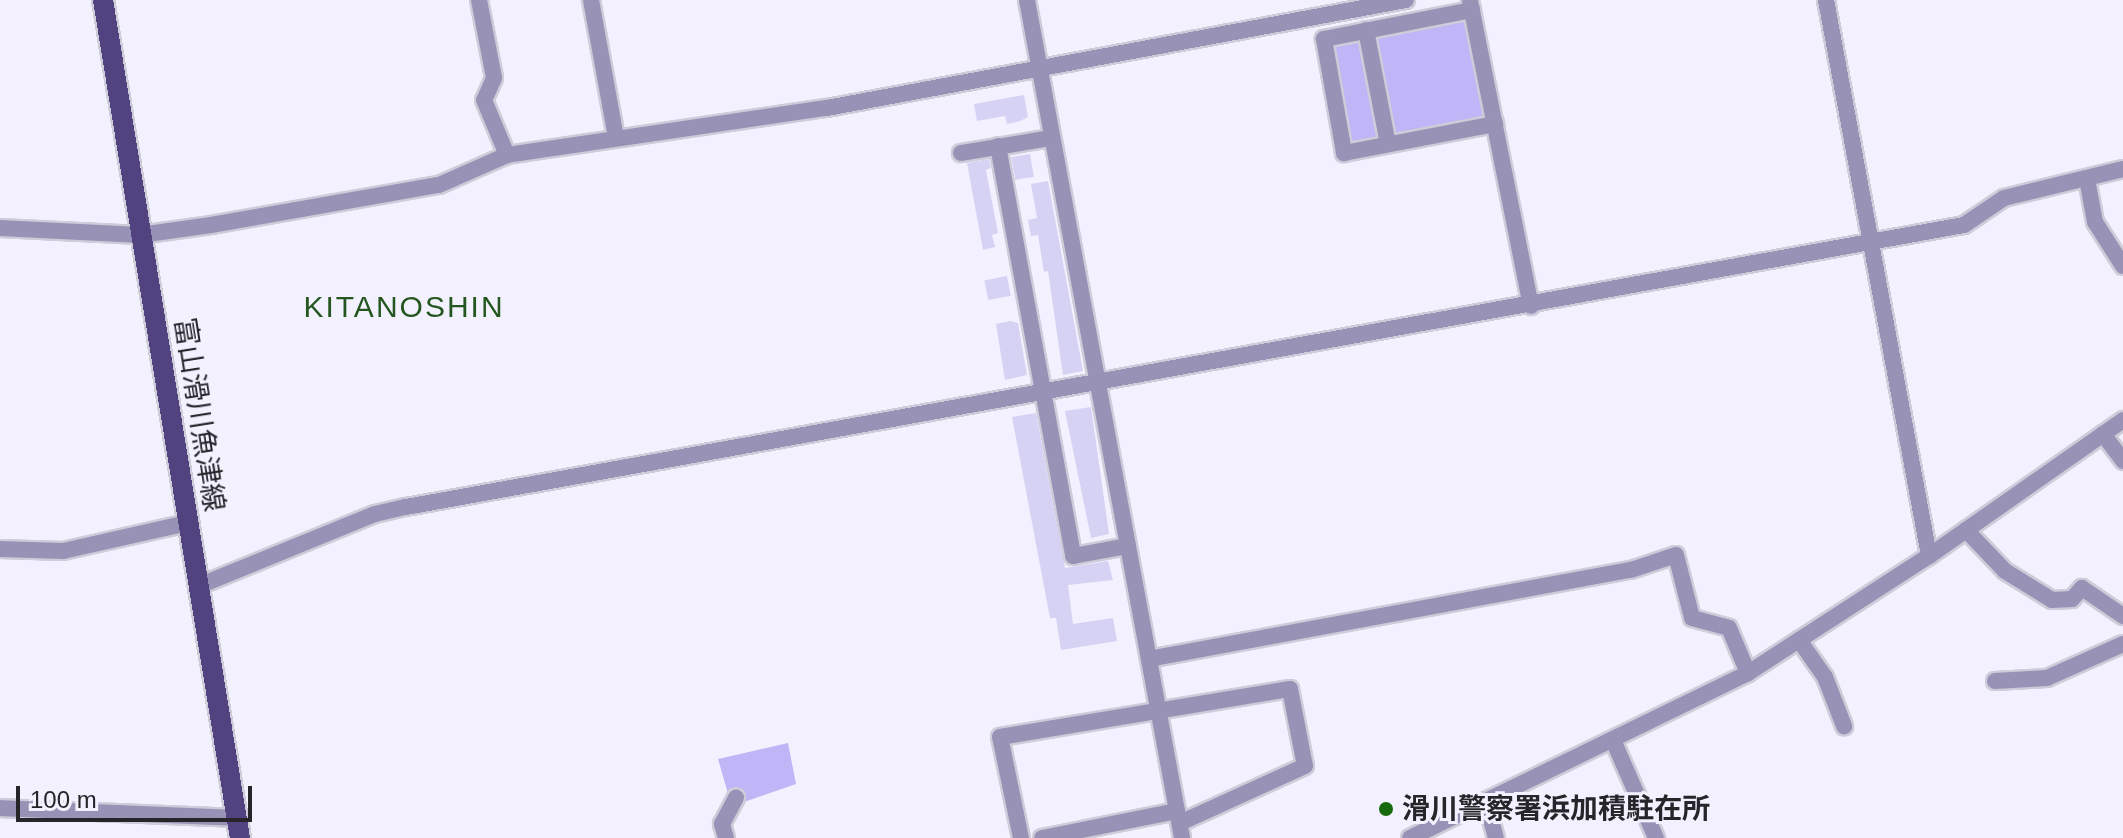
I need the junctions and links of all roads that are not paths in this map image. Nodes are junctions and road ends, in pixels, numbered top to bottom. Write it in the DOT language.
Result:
graph roads {
  1 [pos="103,0"];
  2 [pos="479,0"];
  3 [pos="591,0"];
  4 [pos="1027,0"];
  5 [pos="1406,0"];
  6 [pos="1826,0"];
  7 [pos="1376,2"];
  8 [pos="1471,5"];
  9 [pos="1366,30"];
  10 [pos="1038,70"];
  11 [pos="1495,124"];
  12 [pos="616,138"];
  13 [pos="1051,138"];
  14 [pos="1388,144"];
  15 [pos="998,146"];
  16 [pos="961,153"];
  17 [pos="507,155"];
  18 [pos="2123,169"];
  19 [pos="2087,179"];
  20 [pos="0,228"];
  21 [pos="140,235"];
  22 [pos="1871,243"];
  23 [pos="2123,266"];
  24 [pos="1531,306"];
  25 [pos="1097,383"];
  26 [pos="1041,393"];
  27 [pos="2123,420"];
  28 [pos="2103,434"];
  29 [pos="2123,461"];
  30 [pos="187,523"];
  31 [pos="1966,530"];
  32 [pos="1128,546"];
  33 [pos="0,549"];
  34 [pos="1929,556"];
  35 [pos="201,585"];
  36 [pos="2123,616"];
  37 [pos="1799,640"];
  38 [pos="2123,644"];
  39 [pos="1149,659"];
  40 [pos="1748,673"];
  41 [pos="1995,681"];
  42 [pos="1160,713"];
  43 [pos="1844,726"];
  44 [pos="1613,740"];
  45 [pos="736,798"];
  46 [pos="1486,801"];
  47 [pos="0,808"];
  48 [pos="1180,824"];
  49 [pos="238,828"];
  50 [pos="726,838"];
  51 [pos="1021,838"];
  52 [pos="1042,838"];
  53 [pos="1410,838"];
  54 [pos="1496,838"];
  55 [pos="1656,838"];
  1 -- 21 [label="main road, 富山滑川魚津線"];
  2 -- 17 [label="street"];
  3 -- 12 [label="street"];
  4 -- 10 [label="street"];
  5 -- 7 [label="street"];
  6 -- 22 [label="street"];
  7 -- 10 [label="street"];
  8 -- 9 [label="street"];
  8 -- 11 [label="street"];
  9 -- 14 [label="street"];
  9 -- 14 [label="street"];
  10 -- 12 [label="street"];
  10 -- 13 [label="street"];
  11 -- 14 [label="street"];
  11 -- 24 [label="street"];
  12 -- 17 [label="street"];
  13 -- 15 [label="street"];
  13 -- 25 [label="street"];
  15 -- 16 [label="street"];
  15 -- 26 [label="street"];
  17 -- 21 [label="street"];
  18 -- 19 [label="street"];
  19 -- 22 [label="street"];
  19 -- 23 [label="street"];
  20 -- 21 [label="street"];
  21 -- 30 [label="main road, 富山滑川魚津線"];
  22 -- 24 [label="street"];
  22 -- 34 [label="street"];
  24 -- 25 [label="street"];
  25 -- 26 [label="street"];
  25 -- 32 [label="street"];
  26 -- 32 [label="street"];
  26 -- 35 [label="street"];
  27 -- 28 [label="street"];
  28 -- 29 [label="street"];
  28 -- 31 [label="street"];
  30 -- 33 [label="street"];
  30 -- 35 [label="main road, 富山滑川魚津線"];
  31 -- 34 [label="street"];
  31 -- 36 [label="street"];
  32 -- 39 [label="street"];
  34 -- 37 [label="street"];
  35 -- 49 [label="main road, 富山滑川魚津線"];
  37 -- 40 [label="street"];
  37 -- 43 [label="street"];
  38 -- 41 [label="street"];
  39 -- 40 [label="street"];
  39 -- 42 [label="street"];
  40 -- 44 [label="street"];
  42 -- 48 [label="street"];
  42 -- 48 [label="street"];
  42 -- 51 [label="street"];
  44 -- 46 [label="street"];
  44 -- 55 [label="street"];
  45 -- 50 [label="street"];
  46 -- 53 [label="street"];
  46 -- 54 [label="street"];
  47 -- 49 [label="street"];
  48 -- 52 [label="street"];
}
